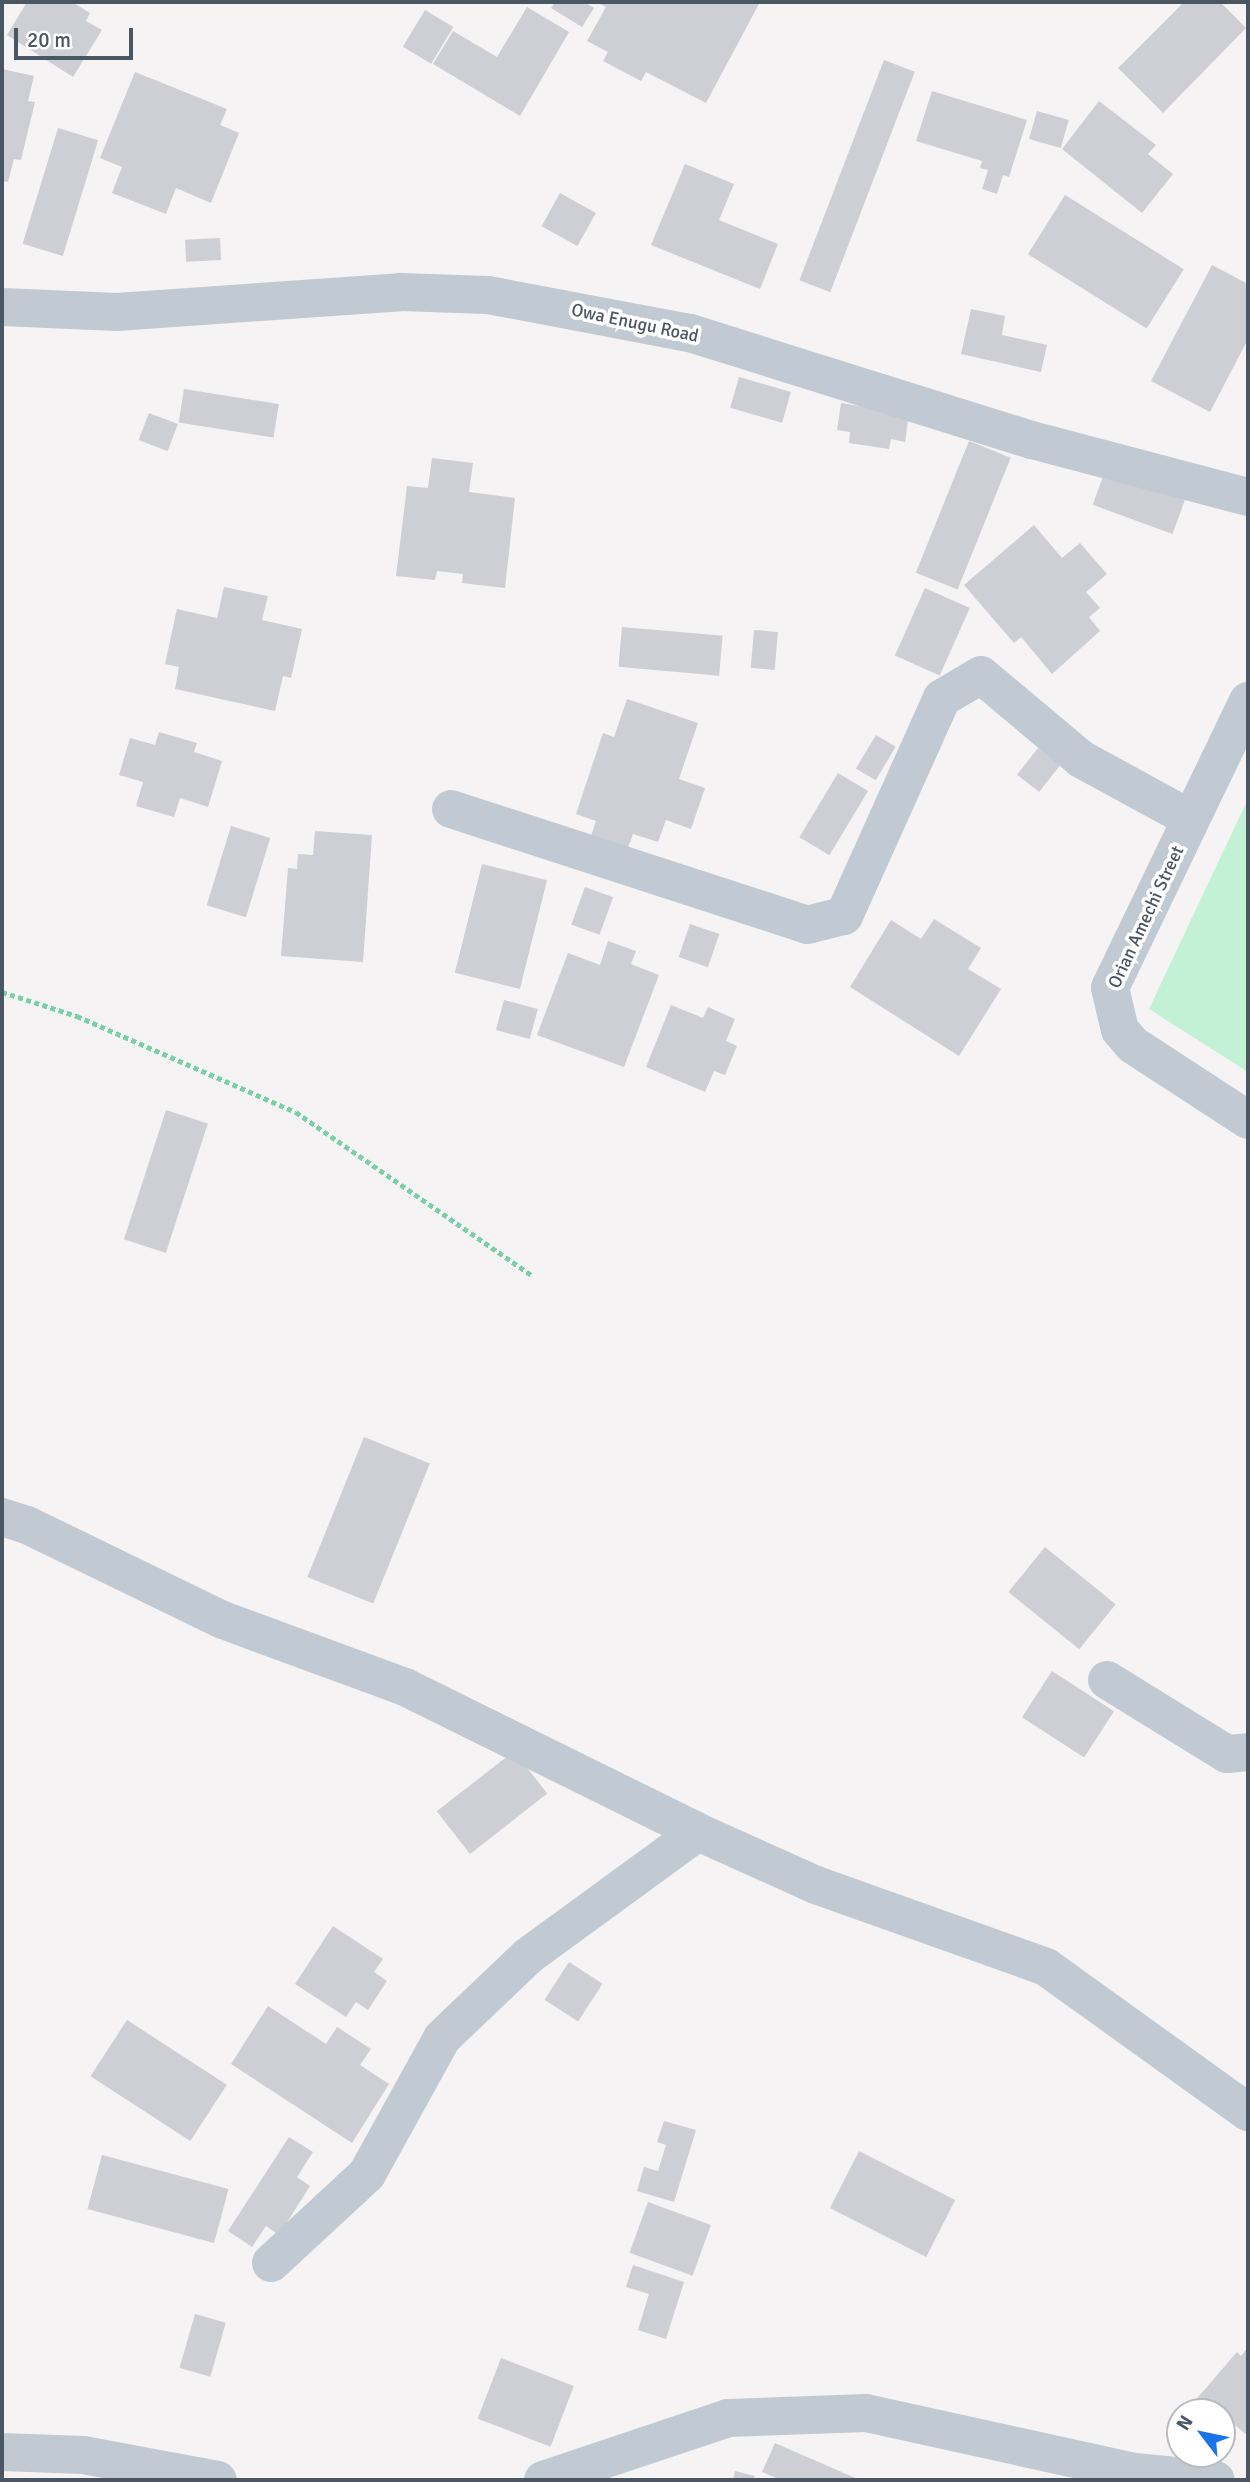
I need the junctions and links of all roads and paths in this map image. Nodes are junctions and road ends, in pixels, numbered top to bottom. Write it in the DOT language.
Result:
graph roads {
  1 [pos="2,307"];
  2 [pos="1248,497"];
  3 [pos="1248,701"];
  4 [pos="451,809"];
  5 [pos="1191,819"];
  6 [pos="2,992"];
  7 [pos="1248,1120"];
  8 [pos="531,1275"];
  9 [pos="2,1517"];
  10 [pos="1107,1680"];
  11 [pos="1248,1752"];
  12 [pos="698,1832"];
  13 [pos="1248,2112"];
  14 [pos="271,2263"];
  15 [pos="2,2452"];
  16 [pos="218,2480"];
  17 [pos="543,2480"];
  18 [pos="1216,2480"];
  1 -- 2 [label="street, Owa Enugu Road"];
  3 -- 5 [label="street, Orian Amechi Street"];
  4 -- 5 [label="street"];
  5 -- 7 [label="street, Orian Amechi Street"];
  6 -- 8 [label="path"];
  9 -- 12 [label="street"];
  10 -- 11 [label="street"];
  12 -- 13 [label="street"];
  12 -- 14 [label="street"];
  15 -- 16 [label="street"];
  17 -- 18 [label="street"];
}
